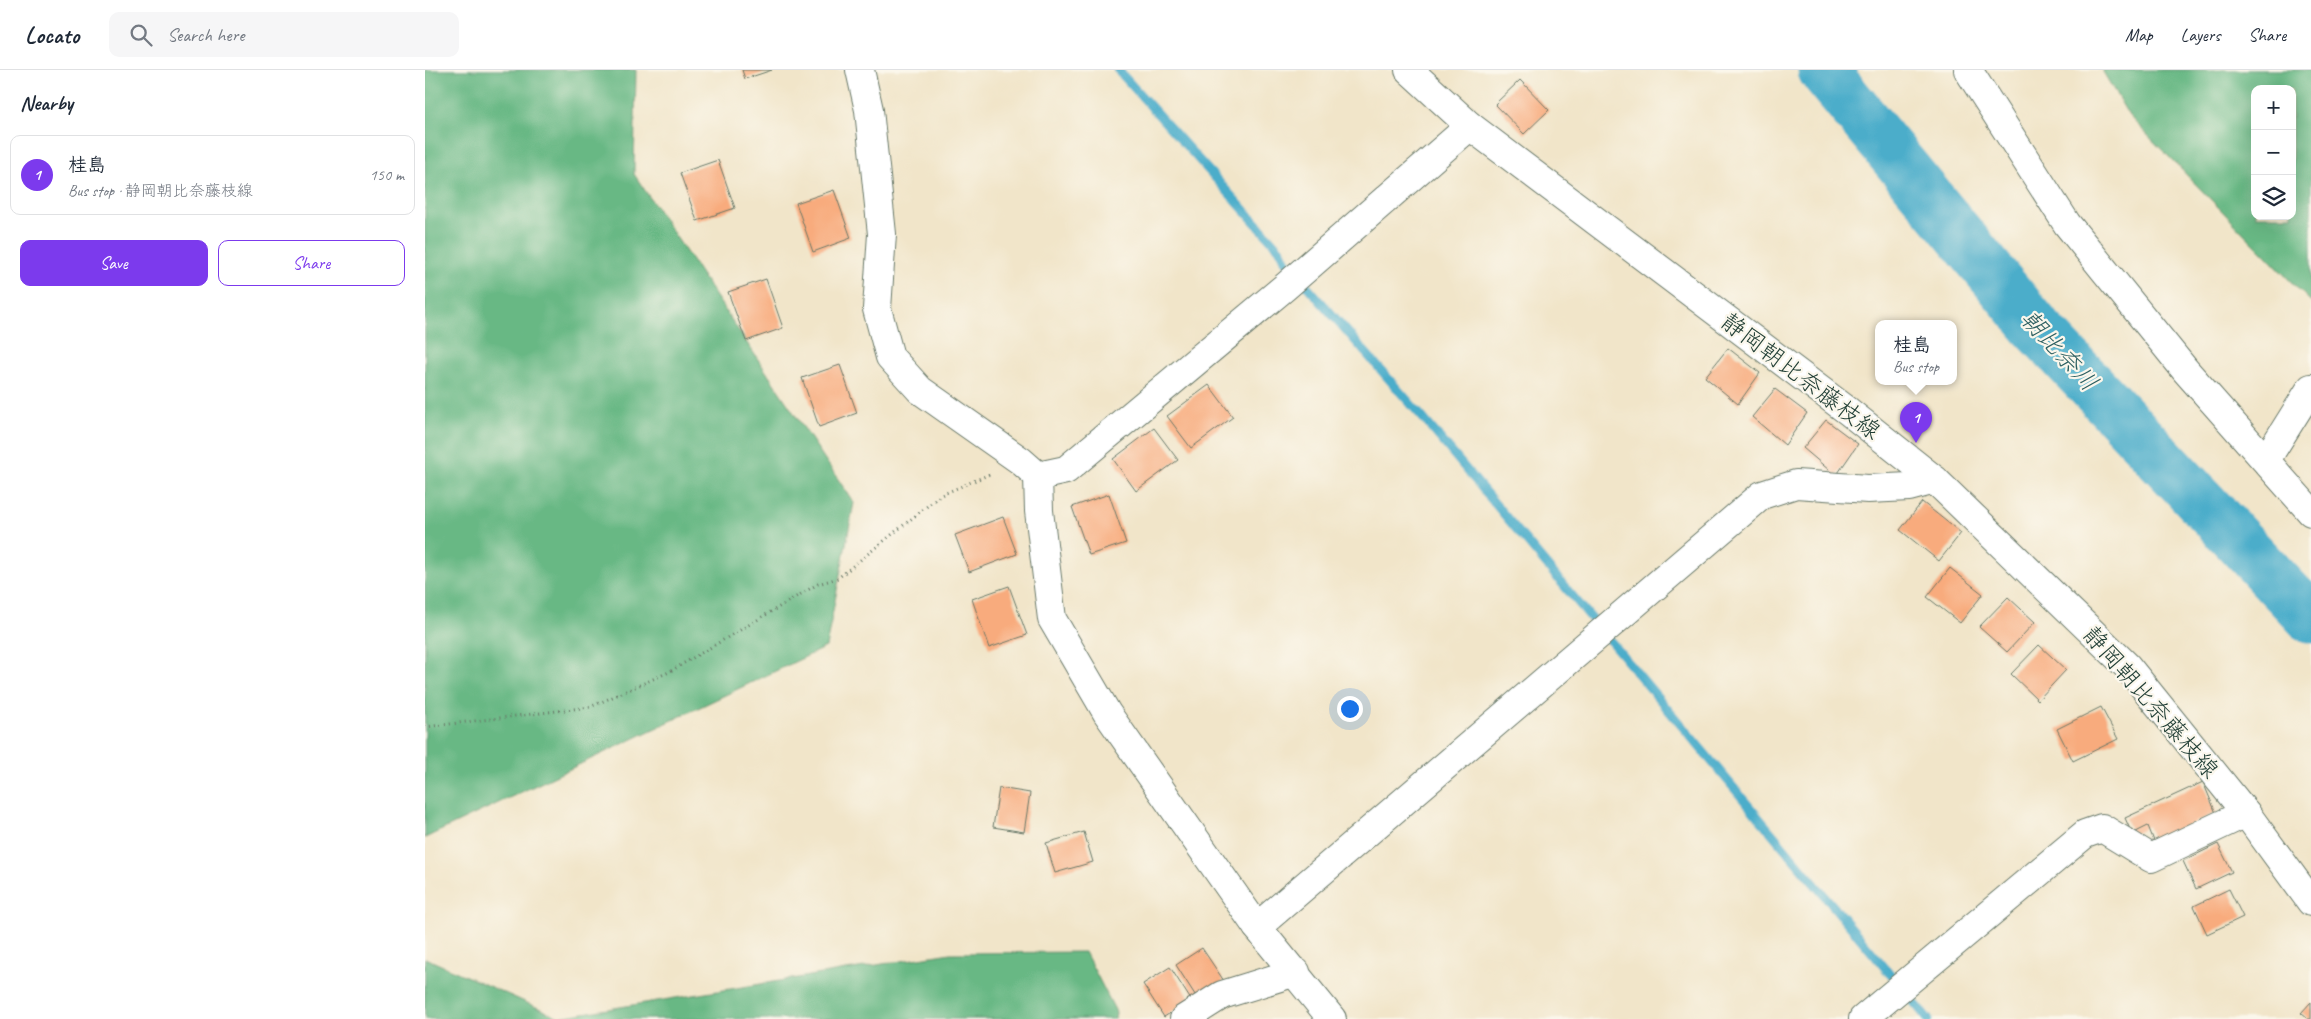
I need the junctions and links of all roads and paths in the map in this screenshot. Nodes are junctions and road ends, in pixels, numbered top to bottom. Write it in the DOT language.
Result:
graph roads {
  1 [pos="860,70"];
  2 [pos="1409,70"];
  3 [pos="1968,70"];
  4 [pos="1471,126"];
  5 [pos="2311,388"];
  6 [pos="2266,460"];
  7 [pos="1030,468"];
  8 [pos="1935,480"];
  9 [pos="2311,512"];
  10 [pos="425,727"];
  11 [pos="2246,813"];
  12 [pos="2311,902"];
  13 [pos="1257,927"];
  14 [pos="1296,972"];
  15 [pos="1184,1019"];
  16 [pos="1332,1019"];
  17 [pos="1863,1019"];
  1 -- 7 [label="street"];
  2 -- 4 [label="street, 静岡朝比奈藤枝線"];
  3 -- 6 [label="street"];
  4 -- 7 [label="street"];
  4 -- 8 [label="street, 静岡朝比奈藤枝線"];
  5 -- 6 [label="street"];
  6 -- 9 [label="street"];
  7 -- 10 [label="path"];
  7 -- 13 [label="street"];
  8 -- 11 [label="street, 静岡朝比奈藤枝線"];
  8 -- 13 [label="street"];
  11 -- 12 [label="street, 静岡朝比奈藤枝線"];
  11 -- 17 [label="street"];
  13 -- 14 [label="street"];
  14 -- 15 [label="street"];
  14 -- 16 [label="street"];
}
